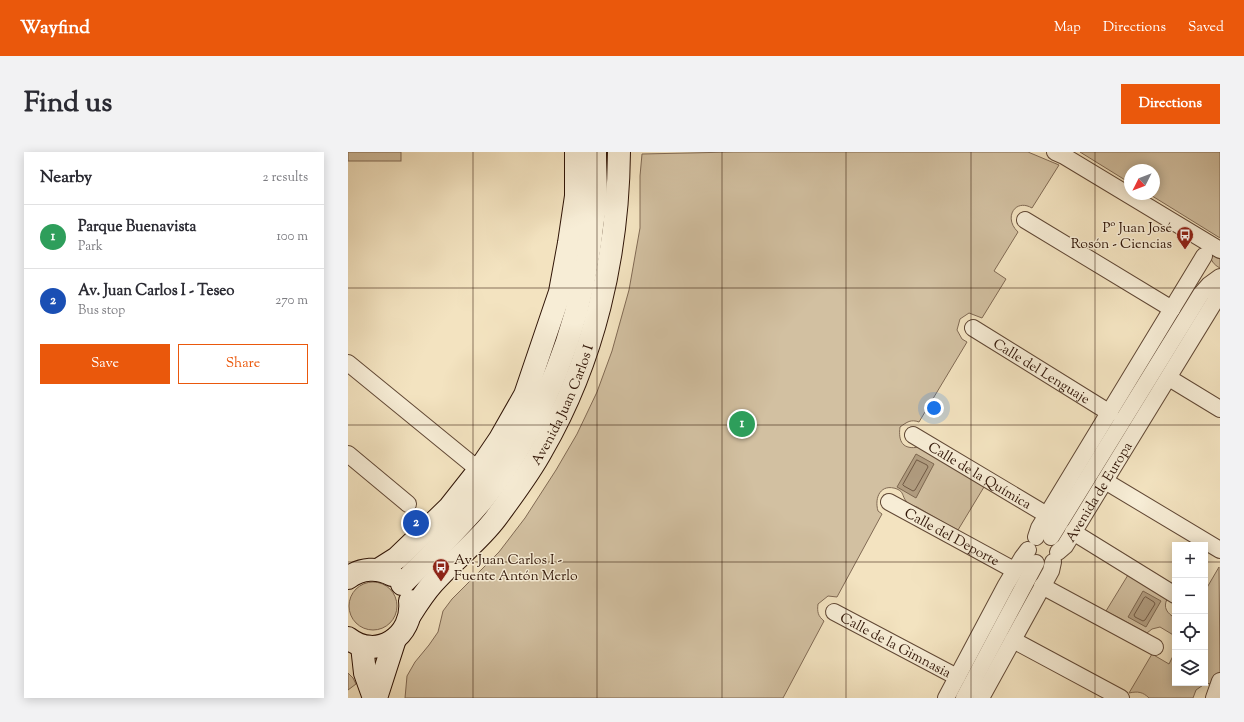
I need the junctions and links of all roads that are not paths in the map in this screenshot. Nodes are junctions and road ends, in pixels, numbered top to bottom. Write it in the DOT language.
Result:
graph roads {
  1 [pos="576,152"];
  2 [pos="595,152"];
  3 [pos="619,152"];
  4 [pos="1060,153"];
  5 [pos="1025,220"];
  6 [pos="1196,235"];
  7 [pos="1220,250"];
  8 [pos="1205,260"];
  9 [pos="1214,284"];
  10 [pos="1172,310"];
  11 [pos="973,328"];
  12 [pos="1142,360"];
  13 [pos="348,363"];
  14 [pos="1169,378"];
  15 [pos="1144,387"];
  16 [pos="1220,409"];
  17 [pos="1110,412"];
  18 [pos="1137,429"];
  19 [pos="913,435"];
  20 [pos="1112,439"];
  21 [pos="348,454"];
  22 [pos="1094,469"];
  23 [pos="479,470"];
  24 [pos="1072,474"];
  25 [pos="1105,480"];
  26 [pos="890,502"];
  27 [pos="408,504"];
  28 [pos="1047,515"];
  29 [pos="1073,532"];
  30 [pos="1038,547"];
  31 [pos="1220,550"];
  32 [pos="1056,557"];
  33 [pos="378,570"];
  34 [pos="1014,570"];
  35 [pos="348,578"];
  36 [pos="402,584"];
  37 [pos="1042,586"];
  38 [pos="1172,593"];
  39 [pos="834,612"];
  40 [pos="410,615"];
  41 [pos="1002,627"];
  42 [pos="981,631"];
  43 [pos="395,640"];
  44 [pos="1013,640"];
  45 [pos="353,647"];
  46 [pos="1155,648"];
  47 [pos="957,677"];
  48 [pos="1220,681"];
  49 [pos="974,694"];
  50 [pos="375,698"];
  51 [pos="946,698"];
  52 [pos="1121,698"];
  53 [pos="1216,698"];
  1 -- 23 [label="main road"];
  2 -- 36 [label="main road, Avenida Juan Carlos I"];
  3 -- 40 [label="main road, Avenida Juan Carlos I"];
  4 -- 6 [label="street"];
  5 -- 10 [label="street"];
  6 -- 7 [label="street"];
  6 -- 8 [label="street, Avenida de Europa"];
  8 -- 9 [label="street"];
  8 -- 9 [label="street, Avenida de Europa"];
  8 -- 10 [label="street, Avenida de Europa"];
  9 -- 14 [label="street, Avenida de Europa"];
  9 -- 15 [label="street, Avenida de Europa"];
  10 -- 12 [label="street, Avenida de Europa"];
  11 -- 17 [label="street, Calle del Lenguaje"];
  12 -- 15 [label="street"];
  12 -- 17 [label="street, Avenida de Europa"];
  13 -- 23 [label="street"];
  14 -- 16 [label="street"];
  14 -- 18 [label="street, Avenida de Europa"];
  15 -- 20 [label="street, Avenida de Europa"];
  17 -- 24 [label="street, Avenida de Europa"];
  18 -- 20 [label="street, Avenida de Europa"];
  18 -- 25 [label="street, Avenida de Europa"];
  19 -- 28 [label="street, Calle de la Química"];
  20 -- 22 [label="street, Avenida de Europa"];
  21 -- 27 [label="street"];
  22 -- 24 [label="street, Avenida de Europa"];
  22 -- 30 [label="street, Avenida de Europa"];
  23 -- 33 [label="main road"];
  24 -- 28 [label="street, Avenida de Europa"];
  25 -- 29 [label="street, Avenida de Europa"];
  25 -- 31 [label="street"];
  26 -- 34 [label="street, Calle del Deporte"];
  28 -- 30 [label="street, Avenida de Europa"];
  29 -- 32 [label="street, Avenida de Europa"];
  29 -- 38 [label="street"];
  30 -- 32 [label="street"];
  30 -- 32 [label="street"];
  30 -- 34 [label="street, Avenida de Europa"];
  30 -- 41 [label="street, Avenida de Europa"];
  32 -- 37 [label="street, Avenida de Europa"];
  33 -- 35 [label="main road"];
  33 -- 36 [label="main road"];
  34 -- 42 [label="street, Avenida de Europa"];
  36 -- 40 [label="main road"];
  37 -- 44 [label="street, Avenida de Europa"];
  37 -- 46 [label="street"];
  39 -- 47 [label="street, Calle de la Gimnasia"];
  40 -- 43 [label="main road, Avenida Juan Carlos I"];
  41 -- 42 [label="street"];
  41 -- 49 [label="street, Avenida de Europa"];
  42 -- 47 [label="street, Avenida de Europa"];
  43 -- 45 [label="main road"];
  43 -- 50 [label="main road, Avenida Juan Carlos I"];
  44 -- 49 [label="street, Avenida de Europa"];
  44 -- 52 [label="street"];
  45 -- 50 [label="main road"];
  47 -- 51 [label="street, Avenida de Europa"];
  48 -- 53 [label="street"];
}
